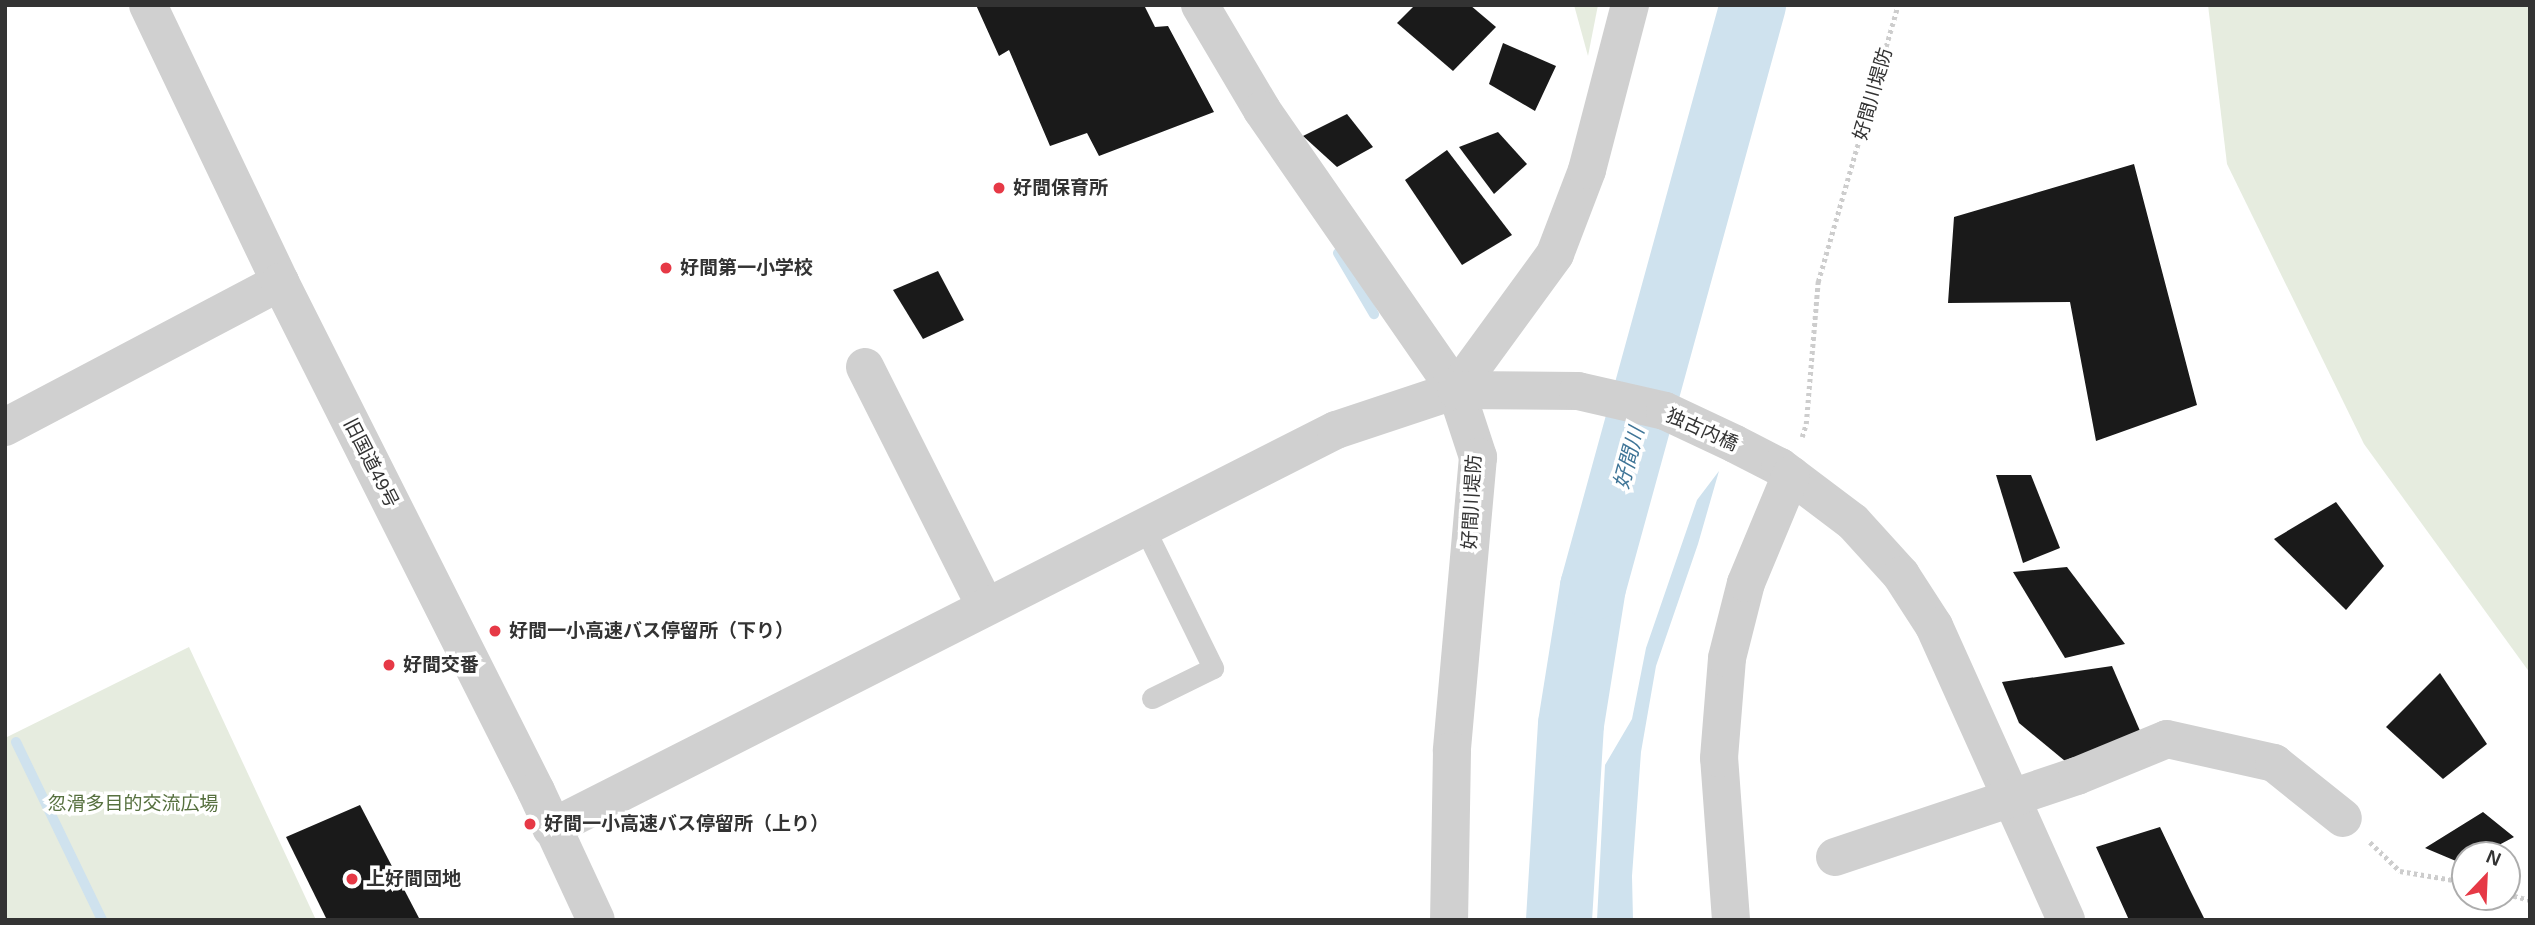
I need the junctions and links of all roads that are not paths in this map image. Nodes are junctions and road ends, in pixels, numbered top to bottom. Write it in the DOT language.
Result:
graph roads {
  1 [pos="148,5"];
  2 [pos="1200,5"];
  3 [pos="1630,5"];
  4 [pos="280,282"];
  5 [pos="865,366"];
  6 [pos="1456,390"];
  7 [pos="5,428"];
  8 [pos="1785,471"];
  9 [pos="1144,527"];
  10 [pos="985,606"];
  11 [pos="1152,698"];
  12 [pos="2012,795"];
  13 [pos="2343,818"];
  14 [pos="551,828"];
  15 [pos="1835,857"];
  16 [pos="596,920"];
  17 [pos="1449,920"];
  18 [pos="1731,920"];
  19 [pos="2066,920"];
  1 -- 4 [label="street, 旧国道49号"];
  2 -- 6 [label="street, 好間川堤防"];
  3 -- 6 [label="street"];
  4 -- 7 [label="street"];
  4 -- 14 [label="street, 旧国道49号"];
  5 -- 10 [label="street"];
  6 -- 8 [label="street, 独古内橋"];
  6 -- 9 [label="street, 独古内橋"];
  6 -- 17 [label="street, 好間川堤防"];
  8 -- 12 [label="street, 独古内橋"];
  8 -- 18 [label="street"];
  9 -- 10 [label="street, 独古内橋"];
  9 -- 11 [label="lane"];
  10 -- 14 [label="street, 独古内橋"];
  12 -- 13 [label="street"];
  12 -- 15 [label="street"];
  12 -- 19 [label="street, 独古内橋"];
  14 -- 16 [label="street, 旧国道49号"];
}
